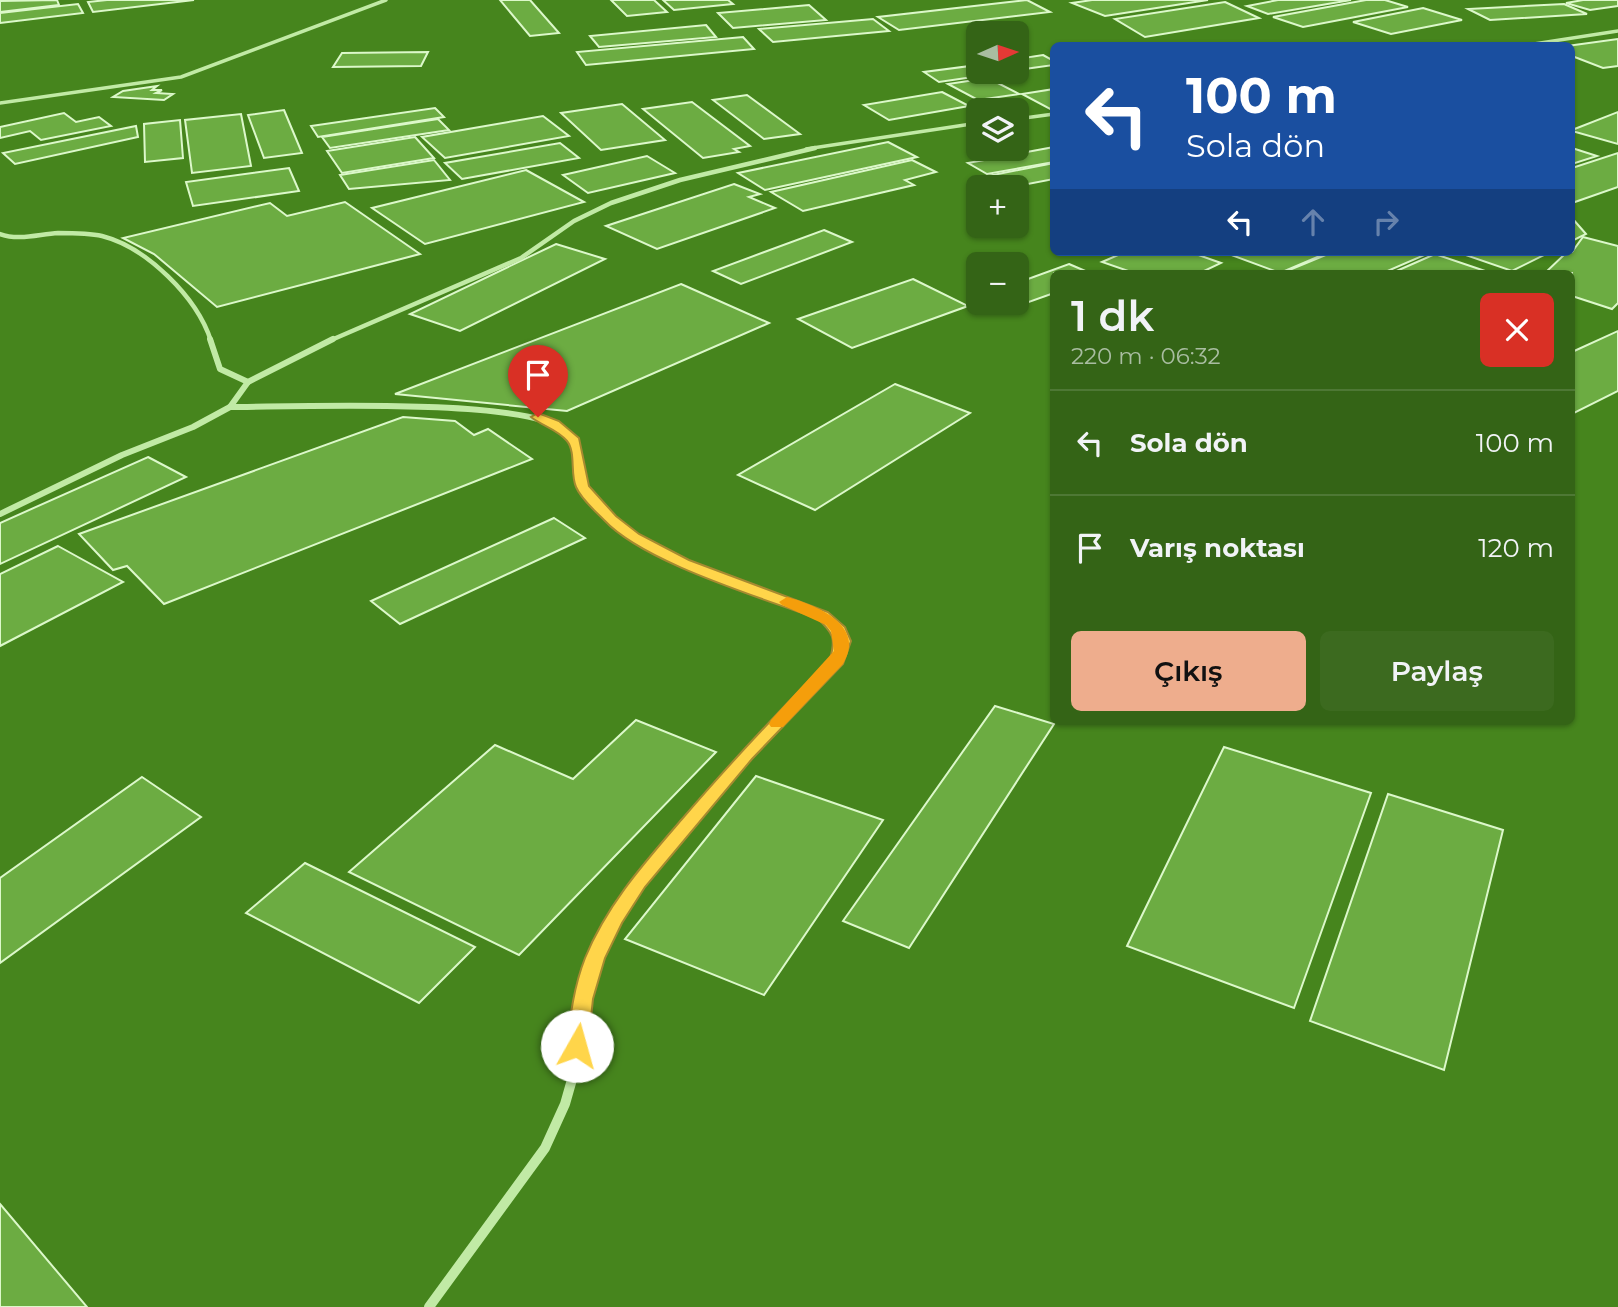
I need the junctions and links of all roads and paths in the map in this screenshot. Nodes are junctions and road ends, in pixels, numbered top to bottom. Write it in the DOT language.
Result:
graph roads {
  1 [pos="386,0"];
  2 [pos="1618,31"];
  3 [pos="1547,42"];
  4 [pos="0,103"];
  5 [pos="1050,115"];
  6 [pos="1029,117"];
  7 [pos="966,125"];
  8 [pos="0,234"];
  9 [pos="248,382"];
  10 [pos="230,407"];
  11 [pos="0,514"];
  12 [pos="429,1307"];
  1 -- 4 [label="street"];
  2 -- 3 [label="street"];
  5 -- 6 [label="street"];
  7 -- 9 [label="street"];
  8 -- 9 [label="street"];
  9 -- 10 [label="street"];
  10 -- 11 [label="street"];
  10 -- 12 [label="street"];
}
